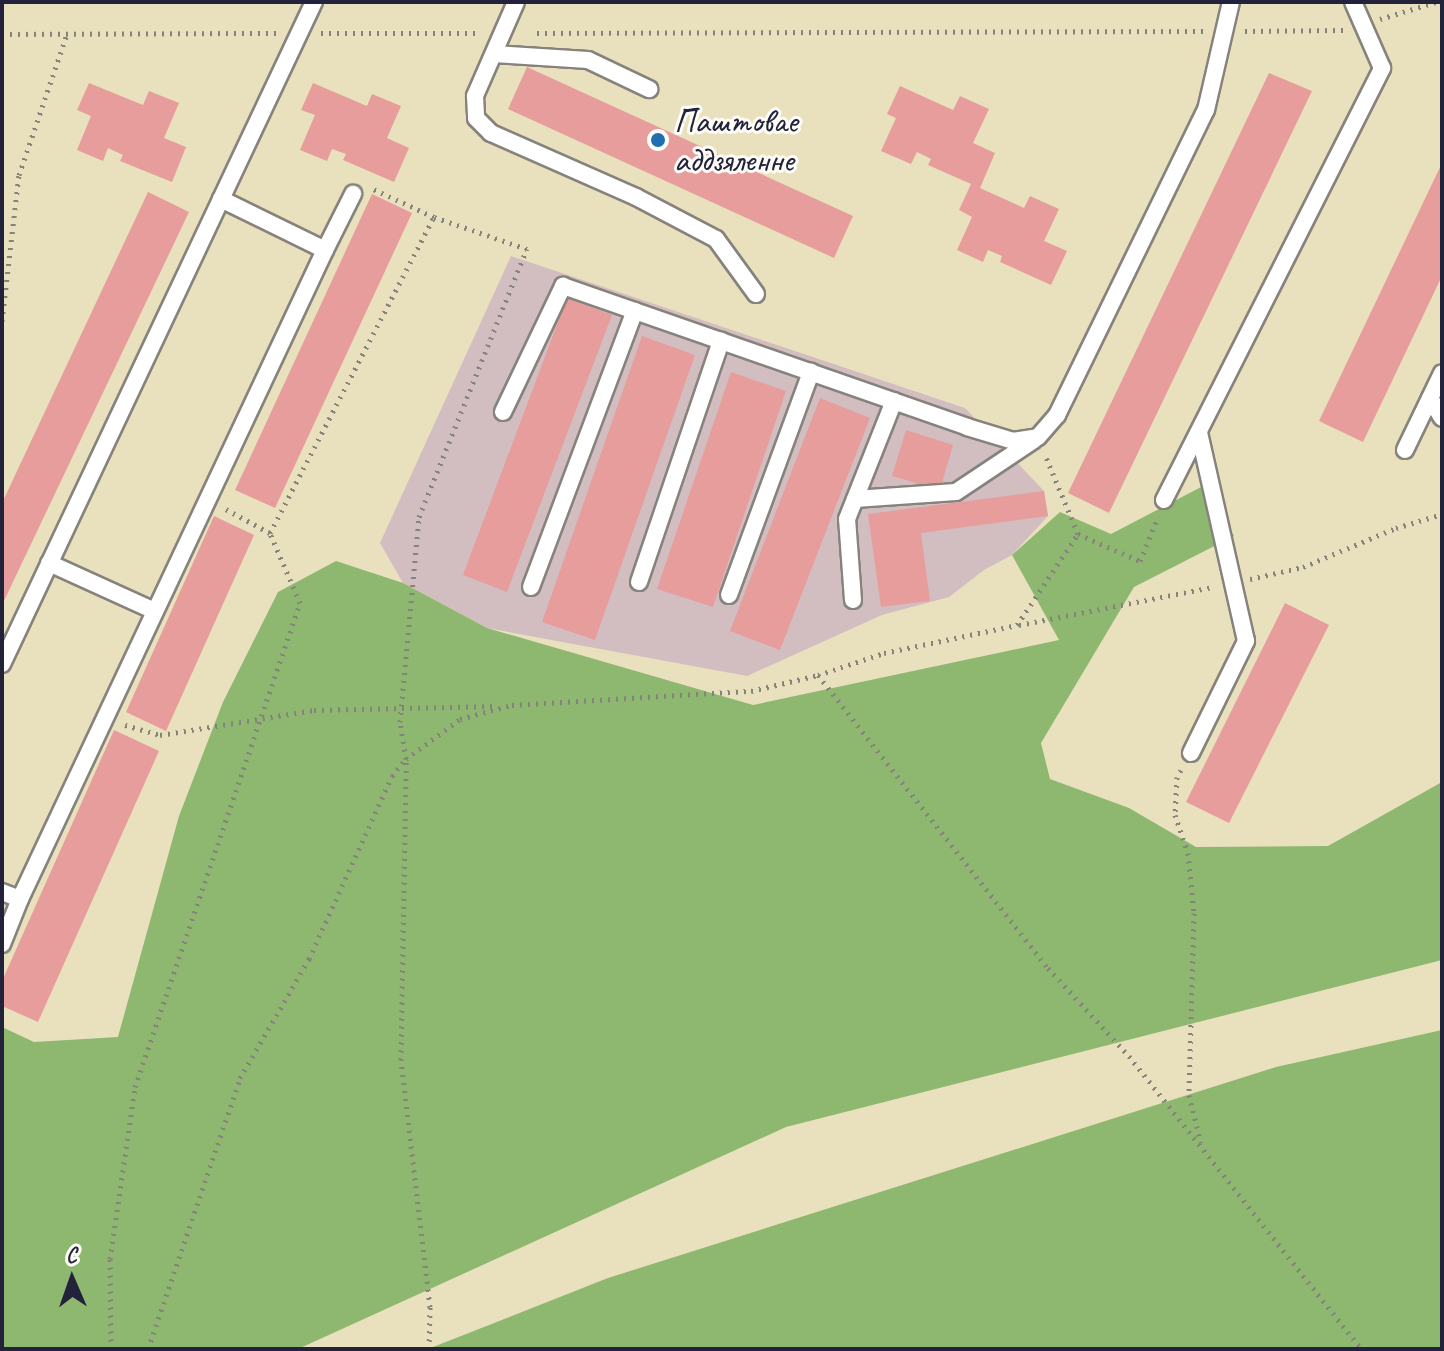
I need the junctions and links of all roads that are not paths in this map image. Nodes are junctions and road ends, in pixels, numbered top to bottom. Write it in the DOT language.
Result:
graph roads {
  1 [pos="314,2"];
  2 [pos="516,2"];
  3 [pos="1231,2"];
  4 [pos="1353,2"];
  5 [pos="494,54"];
  6 [pos="649,89"];
  7 [pos="353,194"];
  8 [pos="221,199"];
  9 [pos="325,250"];
  10 [pos="756,294"];
  11 [pos="635,311"];
  12 [pos="721,341"];
  13 [pos="811,372"];
  14 [pos="1442,373"];
  15 [pos="1430,398"];
  16 [pos="894,401"];
  17 [pos="503,412"];
  18 [pos="1442,418"];
  19 [pos="1199,432"];
  20 [pos="1038,437"];
  21 [pos="1405,450"];
  22 [pos="855,499"];
  23 [pos="1164,500"];
  24 [pos="49,563"];
  25 [pos="639,582"];
  26 [pos="531,587"];
  27 [pos="729,595"];
  28 [pos="853,600"];
  29 [pos="155,611"];
  30 [pos="2,664"];
  31 [pos="1191,753"];
  32 [pos="2,892"];
  33 [pos="20,899"];
  34 [pos="2,944"];
  1 -- 8 [label="lane"];
  2 -- 5 [label="lane"];
  3 -- 20 [label="lane"];
  4 -- 19 [label="lane"];
  5 -- 6 [label="lane"];
  5 -- 10 [label="lane"];
  7 -- 9 [label="lane"];
  8 -- 9 [label="lane"];
  8 -- 24 [label="lane"];
  9 -- 29 [label="lane"];
  11 -- 12 [label="lane"];
  11 -- 17 [label="lane"];
  11 -- 26 [label="lane"];
  12 -- 13 [label="lane"];
  12 -- 25 [label="lane"];
  13 -- 16 [label="lane"];
  13 -- 27 [label="lane"];
  14 -- 15 [label="lane"];
  15 -- 18 [label="lane"];
  15 -- 21 [label="lane"];
  16 -- 20 [label="lane"];
  16 -- 22 [label="lane"];
  19 -- 23 [label="lane"];
  19 -- 31 [label="lane"];
  20 -- 22 [label="lane"];
  22 -- 28 [label="lane"];
  24 -- 29 [label="lane"];
  24 -- 30 [label="lane"];
  29 -- 33 [label="lane"];
  32 -- 33 [label="lane"];
  33 -- 34 [label="lane"];
}
